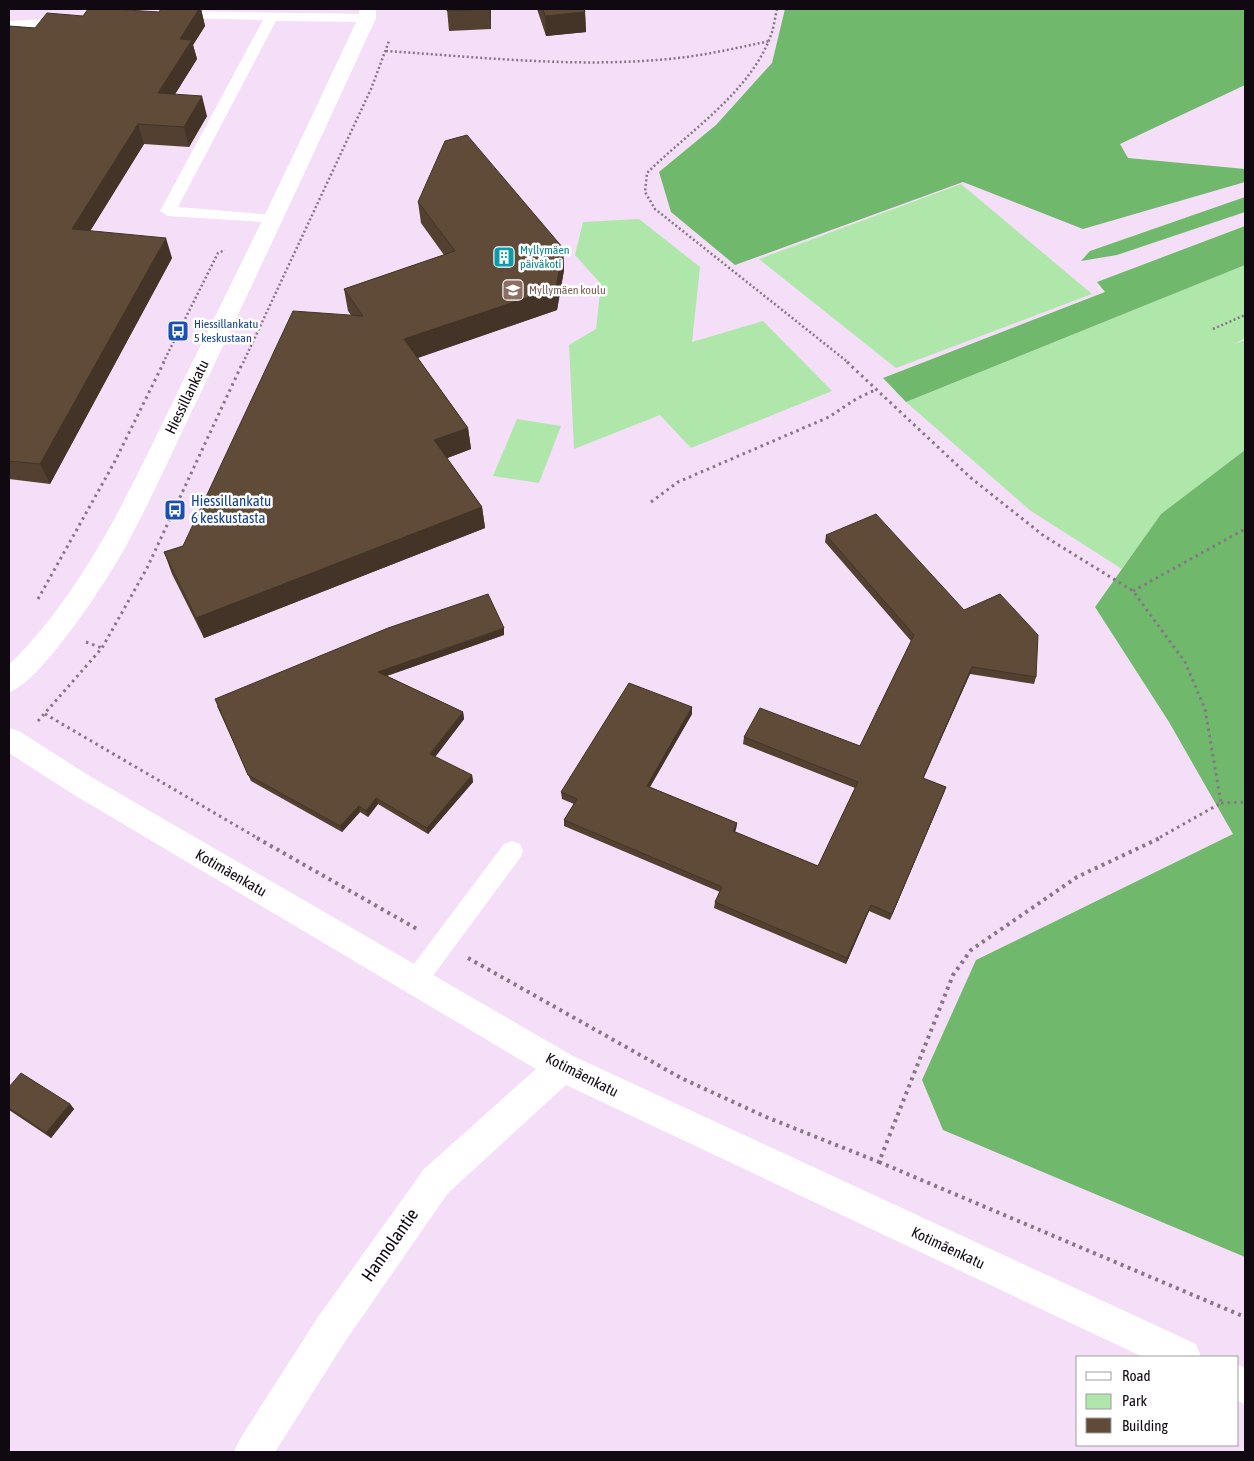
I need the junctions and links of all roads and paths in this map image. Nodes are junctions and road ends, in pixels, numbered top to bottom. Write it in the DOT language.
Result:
graph roads {
  1 [pos="777,9"];
  2 [pos="367,13"];
  3 [pos="156,16"];
  4 [pos="272,16"];
  5 [pos="77,21"];
  6 [pos="9,25"];
  7 [pos="770,41"];
  8 [pos="386,51"];
  9 [pos="273,220"];
  10 [pos="1245,315"];
  11 [pos="1213,329"];
  12 [pos="877,389"];
  13 [pos="651,502"];
  14 [pos="1245,529"];
  15 [pos="1133,591"];
  16 [pos="9,682"];
  17 [pos="46,714"];
  18 [pos="9,740"];
  19 [pos="1245,802"];
  20 [pos="1221,803"];
  21 [pos="512,851"];
  22 [pos="443,944"];
  23 [pos="416,980"];
  24 [pos="562,1066"];
  25 [pos="879,1162"];
  26 [pos="1245,1317"];
  27 [pos="1181,1356"];
  28 [pos="253,1452"];
  1 -- 7 [label="path"];
  2 -- 4 [label="lane"];
  2 -- 9 [label="street, Hiessillankatu"];
  3 -- 4 [label="lane"];
  4 -- 9 [label="lane"];
  5 -- 6 [label="lane"];
  7 -- 8 [label="path"];
  7 -- 12 [label="path"];
  9 -- 16 [label="street, Hiessillankatu"];
  10 -- 11 [label="path"];
  12 -- 13 [label="path"];
  12 -- 15 [label="path"];
  14 -- 15 [label="path"];
  15 -- 20 [label="path"];
  17 -- 22 [label="path"];
  18 -- 23 [label="street, Kotimäenkatu"];
  19 -- 20 [label="path"];
  20 -- 25 [label="path"];
  21 -- 22 [label="lane"];
  22 -- 23 [label="lane"];
  22 -- 25 [label="path"];
  23 -- 24 [label="street, Kotimäenkatu"];
  24 -- 27 [label="street, Kotimäenkatu"];
  24 -- 28 [label="street, Hannolantie"];
  25 -- 26 [label="path"];
}
